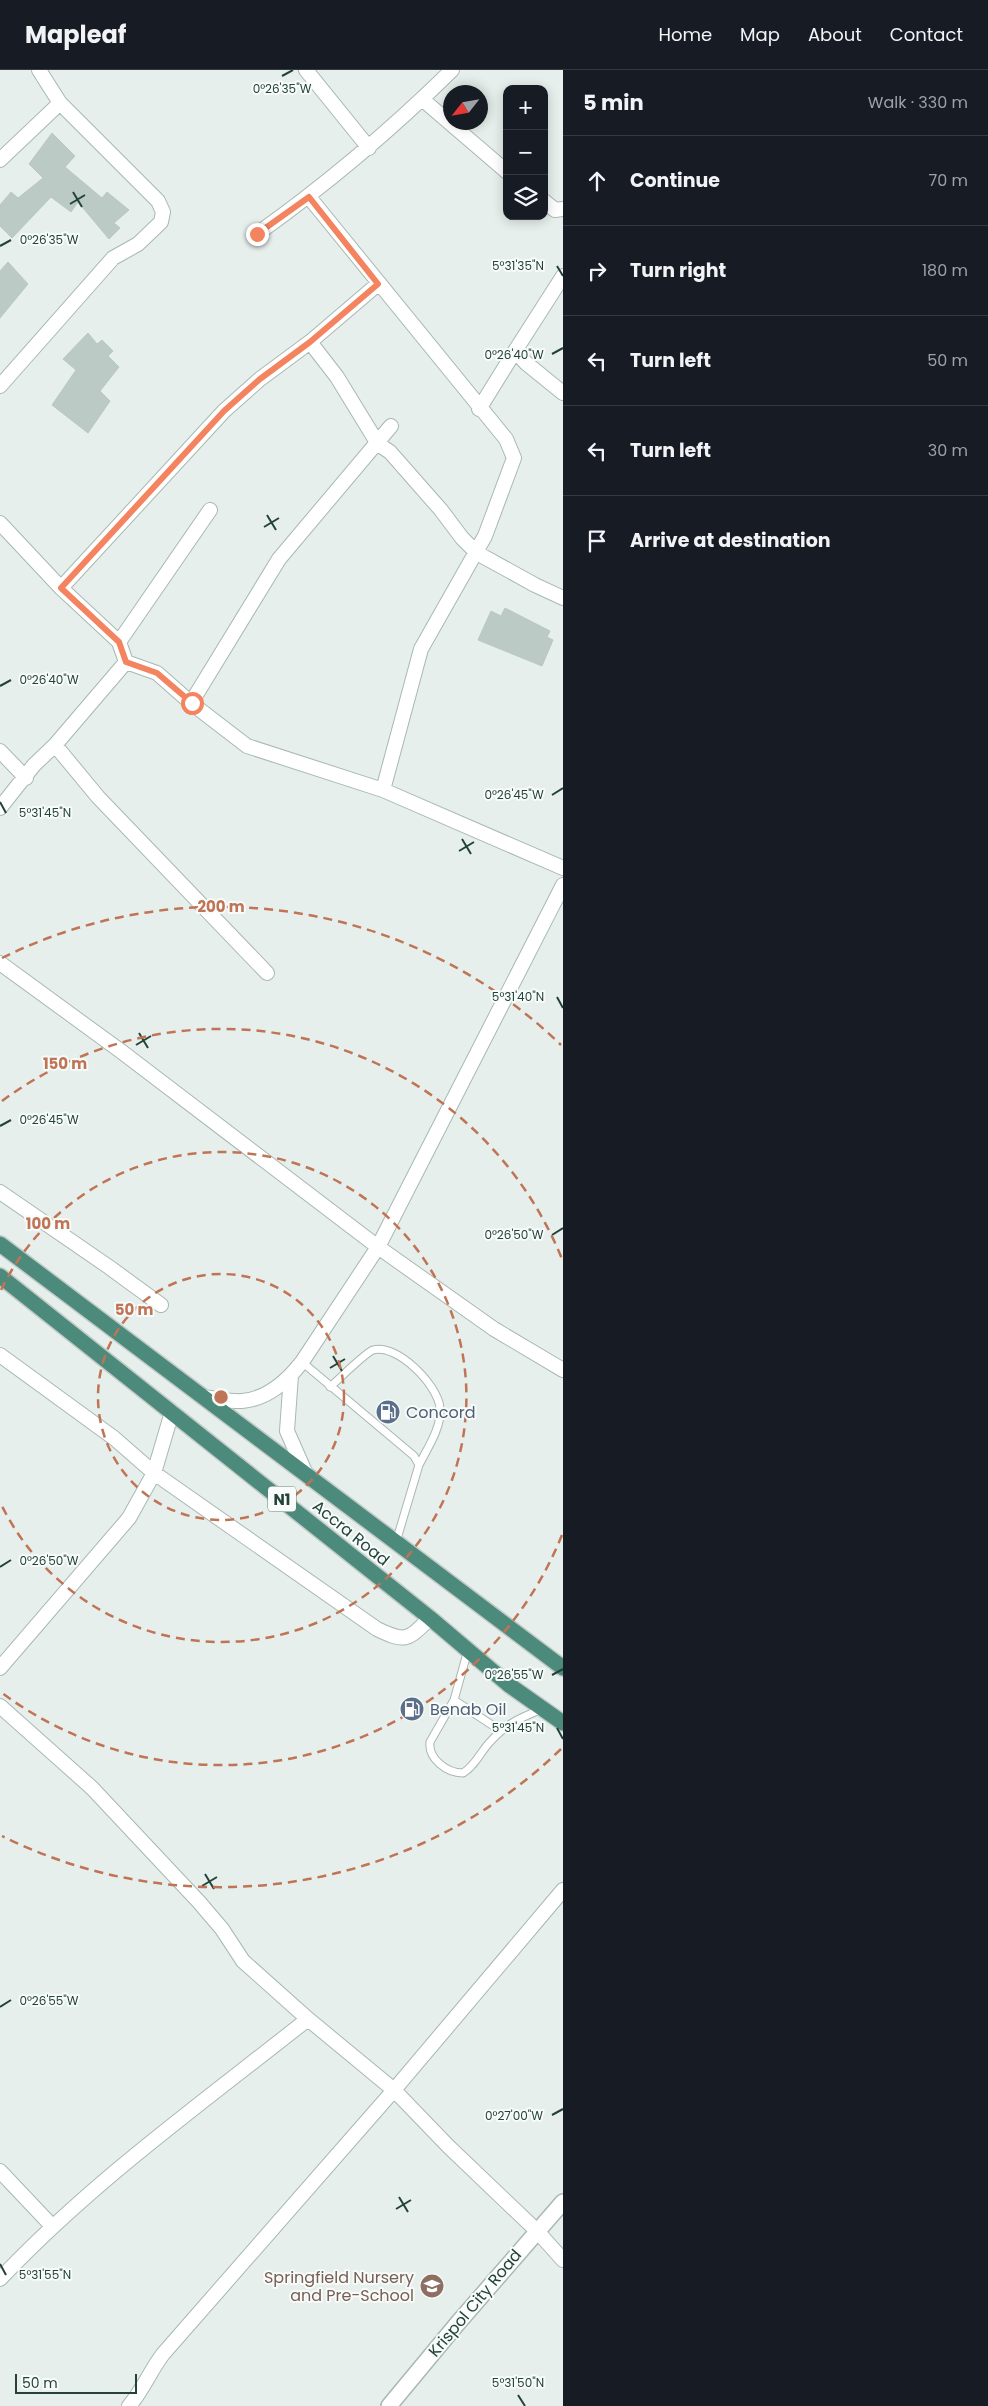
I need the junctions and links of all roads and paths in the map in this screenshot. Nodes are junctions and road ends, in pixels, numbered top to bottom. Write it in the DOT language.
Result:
graph roads {
  1 [pos="39,70"];
  2 [pos="306,70"];
  3 [pos="452,70"];
  4 [pos="422,100"];
  5 [pos="60,103"];
  6 [pos="369,148"];
  7 [pos="0,160"];
  8 [pos="503,169"];
  9 [pos="309,197"];
  10 [pos="548,204"];
  11 [pos="563,209"];
  12 [pos="257,234"];
  13 [pos="563,276"];
  14 [pos="378,284"];
  15 [pos="310,342"];
  16 [pos="515,351"];
  17 [pos="0,386"];
  18 [pos="563,393"];
  19 [pos="479,409"];
  20 [pos="392,426"];
  21 [pos="378,444"];
  22 [pos="210,510"];
  23 [pos="0,523"];
  24 [pos="477,553"];
  25 [pos="61,588"];
  26 [pos="563,598"];
  27 [pos="119,642"];
  28 [pos="126,662"];
  29 [pos="192,703"];
  30 [pos="56,745"];
  31 [pos="0,751"];
  32 [pos="26,778"];
  33 [pos="383,790"];
  34 [pos="0,808"];
  35 [pos="563,868"];
  36 [pos="563,884"];
  37 [pos="0,963"];
  38 [pos="267,973"];
  39 [pos="0,1192"];
  40 [pos="0,1244"];
  41 [pos="378,1247"];
  42 [pos="0,1276"];
  43 [pos="161,1305"];
  44 [pos="0,1355"];
  45 [pos="302,1362"];
  46 [pos="563,1370"];
  47 [pos="292,1375"];
  48 [pos="330,1387"];
  49 [pos="203,1397"];
  50 [pos="172,1412"];
  51 [pos="419,1465"];
  52 [pos="154,1473"];
  53 [pos="306,1474"];
  54 [pos="396,1542"];
  55 [pos="430,1618"];
  56 [pos="468,1649"];
  57 [pos="0,1668"];
  58 [pos="563,1668"];
  59 [pos="454,1700"];
  60 [pos="0,1706"];
  61 [pos="542,1709"];
  62 [pos="563,1724"];
  63 [pos="501,1731"];
  64 [pos="563,1890"];
  65 [pos="308,2019"];
  66 [pos="394,2090"];
  67 [pos="0,2171"];
  68 [pos="563,2202"];
  69 [pos="52,2226"];
  70 [pos="537,2231"];
  71 [pos="563,2260"];
  72 [pos="0,2279"];
  73 [pos="129,2406"];
  74 [pos="390,2406"];
  1 -- 5 [label="street"];
  2 -- 6 [label="street"];
  3 -- 4 [label="street"];
  4 -- 6 [label="street"];
  4 -- 8 [label="street"];
  5 -- 7 [label="street"];
  5 -- 17 [label="street"];
  6 -- 9 [label="street"];
  9 -- 12 [label="street"];
  9 -- 14 [label="street"];
  10 -- 11 [label="street"];
  13 -- 16 [label="street"];
  14 -- 15 [label="street"];
  14 -- 19 [label="street"];
  15 -- 21 [label="street"];
  15 -- 25 [label="street"];
  16 -- 18 [label="street"];
  16 -- 19 [label="street"];
  19 -- 24 [label="street"];
  20 -- 21 [label="street"];
  21 -- 24 [label="street"];
  21 -- 29 [label="street"];
  22 -- 27 [label="street"];
  23 -- 25 [label="street"];
  24 -- 26 [label="street"];
  24 -- 33 [label="street"];
  25 -- 27 [label="street"];
  27 -- 28 [label="street"];
  28 -- 29 [label="street"];
  28 -- 30 [label="street"];
  29 -- 33 [label="street"];
  30 -- 32 [label="street"];
  30 -- 38 [label="street"];
  31 -- 32 [label="street"];
  32 -- 34 [label="street"];
  33 -- 35 [label="street"];
  36 -- 41 [label="street"];
  37 -- 41 [label="street"];
  39 -- 43 [label="street"];
  40 -- 49 [label="highway, Accra Road / N1"];
  41 -- 45 [label="street"];
  41 -- 46 [label="street"];
  42 -- 50 [label="highway, Accra Road / N1"];
  44 -- 52 [label="street"];
  45 -- 47 [label="street"];
  45 -- 48 [label="lane"];
  47 -- 49 [label="street"];
  47 -- 53 [label="street"];
  48 -- 51 [label="lane"];
  48 -- 51 [label="lane"];
  49 -- 53 [label="highway, Accra Road / N1"];
  50 -- 52 [label="street"];
  50 -- 55 [label="highway, Accra Road / N1"];
  51 -- 54 [label="lane"];
  52 -- 55 [label="street"];
  52 -- 57 [label="street"];
  53 -- 54 [label="highway, Accra Road / N1"];
  54 -- 58 [label="highway, Accra Road / N1"];
  55 -- 56 [label="highway, Accra Road / N1"];
  56 -- 59 [label="lane"];
  56 -- 61 [label="highway, Accra Road / N1"];
  59 -- 63 [label="lane"];
  59 -- 63 [label="lane"];
  60 -- 65 [label="street"];
  61 -- 62 [label="highway, Accra Road / N1"];
  61 -- 63 [label="lane"];
  64 -- 66 [label="street"];
  65 -- 66 [label="street"];
  65 -- 69 [label="street"];
  66 -- 70 [label="street"];
  66 -- 73 [label="street"];
  67 -- 69 [label="street"];
  68 -- 70 [label="street, Krispol City Road"];
  69 -- 72 [label="street"];
  70 -- 71 [label="street"];
  70 -- 74 [label="street, Krispol City Road"];
}
